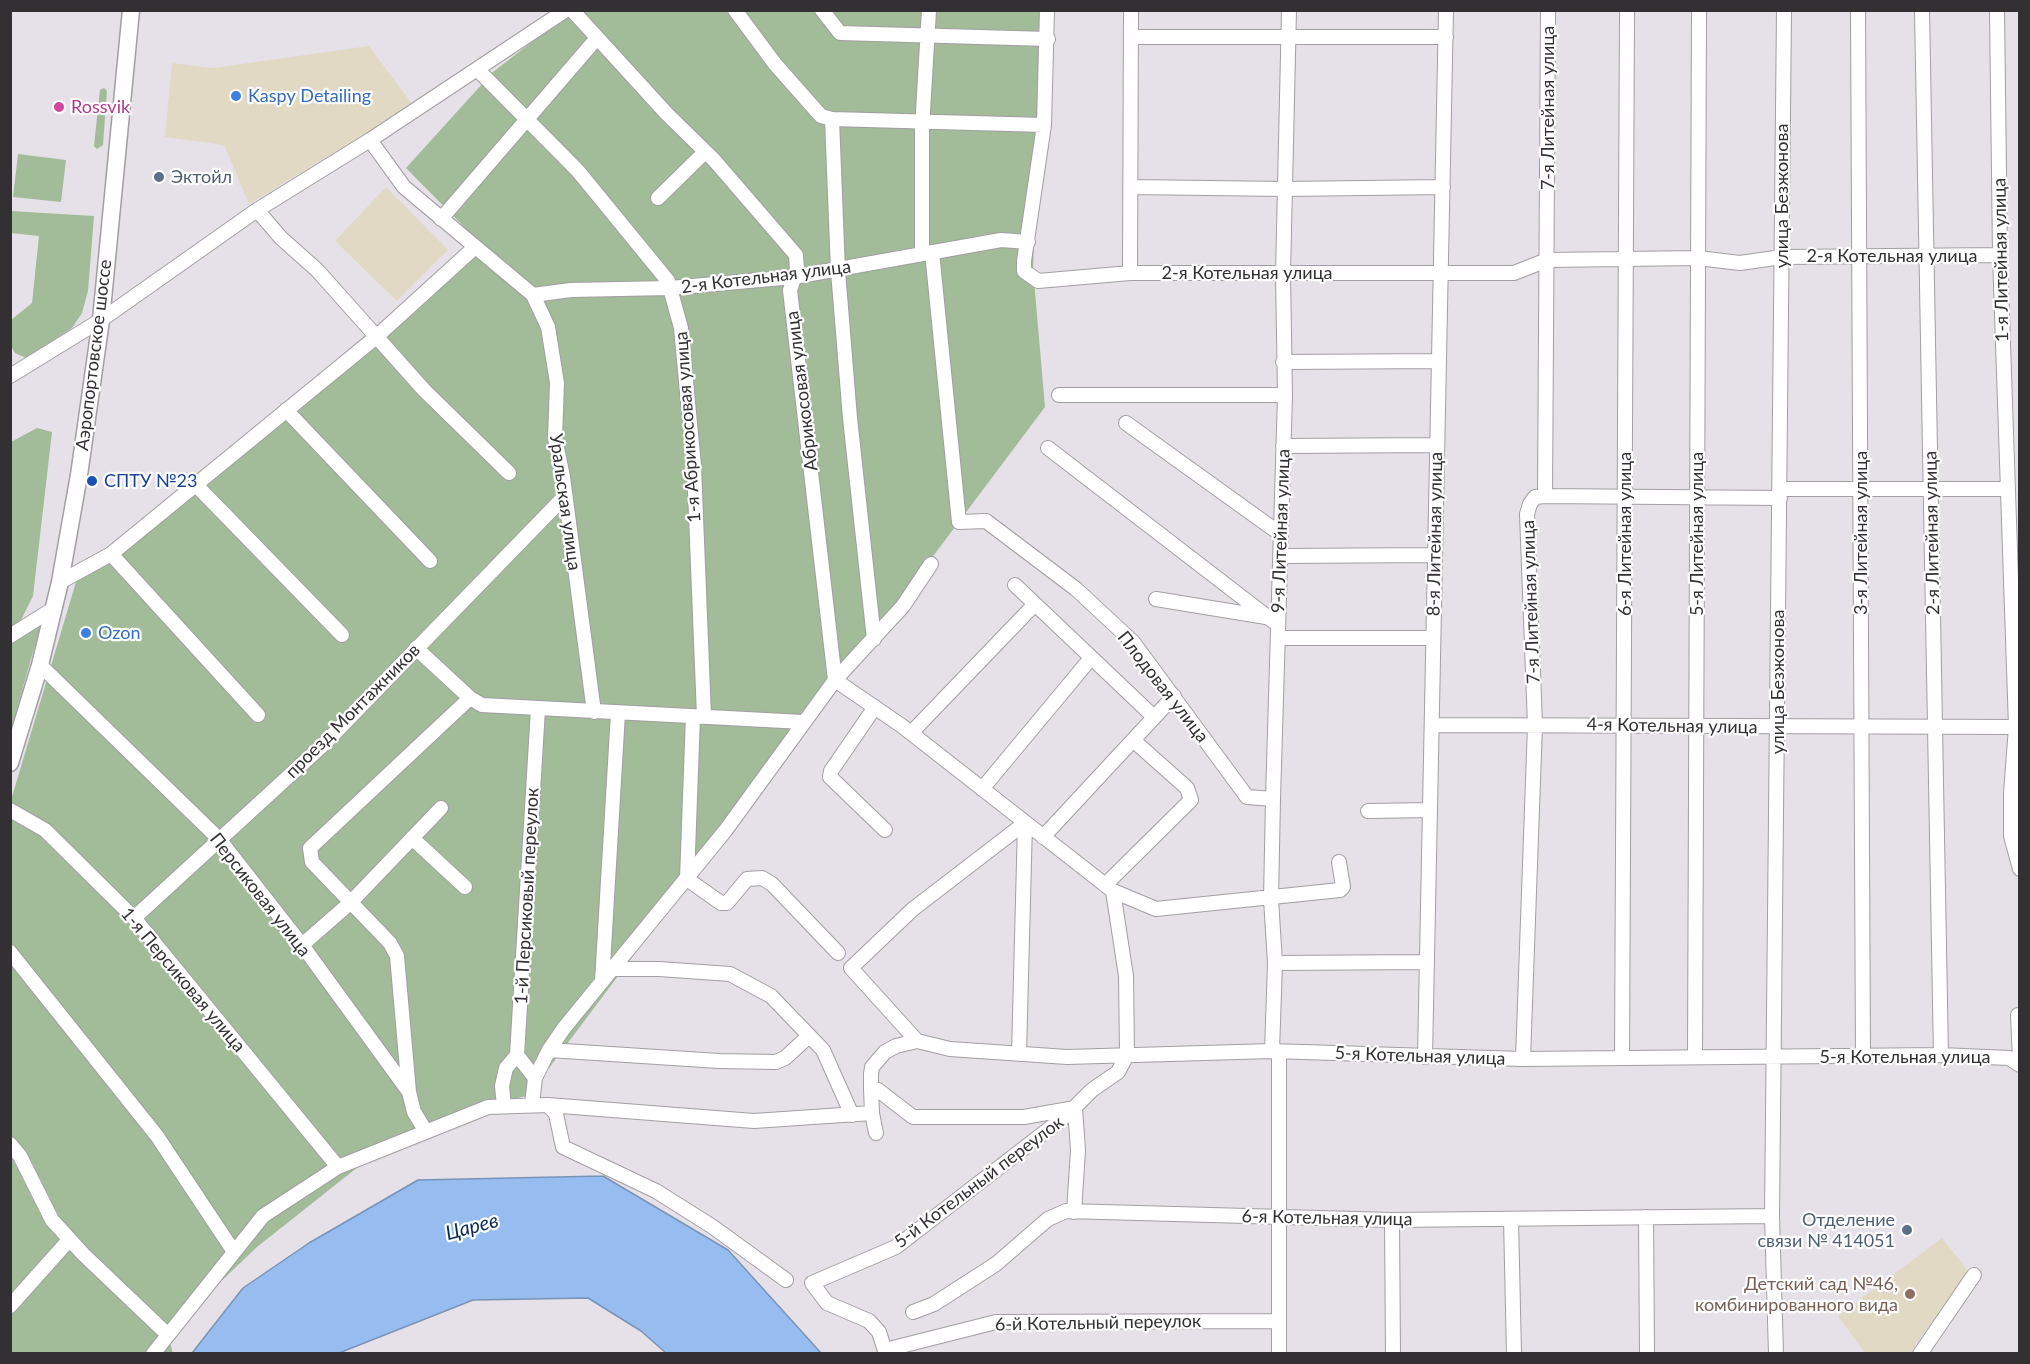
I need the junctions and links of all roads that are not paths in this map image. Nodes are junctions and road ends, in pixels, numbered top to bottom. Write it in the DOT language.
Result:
graph roads {
  1 [pos="131,10"];
  2 [pos="566,10"];
  3 [pos="572,10"];
  4 [pos="735,10"];
  5 [pos="822,10"];
  6 [pos="928,10"];
  7 [pos="1047,10"];
  8 [pos="1131,10"];
  9 [pos="1289,10"];
  10 [pos="1446,10"];
  11 [pos="1548,10"];
  12 [pos="1627,10"];
  13 [pos="1699,10"];
  14 [pos="1784,10"];
  15 [pos="1858,10"];
  16 [pos="1922,10"];
  17 [pos="1997,10"];
  18 [pos="927,36"];
  19 [pos="1288,36"];
  20 [pos="1131,37"];
  21 [pos="1446,37"];
  22 [pos="597,38"];
  23 [pos="1048,39"];
  24 [pos="477,69"];
  25 [pos="527,117"];
  26 [pos="832,119"];
  27 [pos="923,121"];
  28 [pos="1044,125"];
  29 [pos="370,140"];
  30 [pos="705,152"];
  31 [pos="1131,187"];
  32 [pos="1443,187"];
  33 [pos="1285,189"];
  34 [pos="657,198"];
  35 [pos="257,210"];
  36 [pos="441,219"];
  37 [pos="1028,242"];
  38 [pos="474,248"];
  39 [pos="927,253"];
  40 [pos="1928,255"];
  41 [pos="2000,255"];
  42 [pos="1859,256"];
  43 [pos="1782,257"];
  44 [pos="1698,258"];
  45 [pos="1547,260"];
  46 [pos="1624,260"];
  47 [pos="838,271"];
  48 [pos="1130,273"];
  49 [pos="1283,274"];
  50 [pos="1441,274"];
  51 [pos="794,277"];
  52 [pos="670,288"];
  53 [pos="533,296"];
  54 [pos="101,320"];
  55 [pos="375,338"];
  56 [pos="1439,361"];
  57 [pos="1283,362"];
  58 [pos="10,376"];
  59 [pos="1059,395"];
  60 [pos="1285,395"];
  61 [pos="286,410"];
  62 [pos="1126,423"];
  63 [pos="1437,445"];
  64 [pos="1283,446"];
  65 [pos="1048,448"];
  66 [pos="509,473"];
  67 [pos="195,484"];
  68 [pos="1931,487"];
  69 [pos="1860,488"];
  70 [pos="2008,489"];
  71 [pos="1780,493"];
  72 [pos="564,496"];
  73 [pos="1545,496"];
  74 [pos="1625,496"];
  75 [pos="1697,497"];
  76 [pos="1279,533"];
  77 [pos="111,554"];
  78 [pos="1435,555"];
  79 [pos="1281,556"];
  80 [pos="430,561"];
  81 [pos="931,564"];
  82 [pos="60,582"];
  83 [pos="1015,585"];
  84 [pos="1156,600"];
  85 [pos="1035,604"];
  86 [pos="53,609"];
  87 [pos="1275,627"];
  88 [pos="342,635"];
  89 [pos="10,636"];
  90 [pos="1433,638"];
  91 [pos="874,639"];
  92 [pos="416,648"];
  93 [pos="1090,658"];
  94 [pos="40,666"];
  95 [pos="835,680"];
  96 [pos="1174,696"];
  97 [pos="470,698"];
  98 [pos="875,708"];
  99 [pos="538,709"];
  100 [pos="594,712"];
  101 [pos="618,713"];
  102 [pos="258,715"];
  103 [pos="699,716"];
  104 [pos="1154,717"];
  105 [pos="802,723"];
  106 [pos="1432,725"];
  107 [pos="1535,725"];
  108 [pos="1624,726"];
  109 [pos="1696,727"];
  110 [pos="1778,728"];
  111 [pos="1861,728"];
  112 [pos="2018,728"];
  113 [pos="1935,729"];
  114 [pos="911,733"];
  115 [pos="1133,740"];
  116 [pos="10,764"];
  117 [pos="982,789"];
  118 [pos="1273,799"];
  119 [pos="441,808"];
  120 [pos="10,810"];
  121 [pos="1430,810"];
  122 [pos="1368,811"];
  123 [pos="1025,823"];
  124 [pos="885,830"];
  125 [pos="1043,837"];
  126 [pos="412,838"];
  127 [pos="219,839"];
  128 [pos="1339,862"];
  129 [pos="2019,869"];
  130 [pos="687,879"];
  131 [pos="465,887"];
  132 [pos="1109,888"];
  133 [pos="1271,899"];
  134 [pos="350,903"];
  135 [pos="134,918"];
  136 [pos="302,945"];
  137 [pos="10,952"];
  138 [pos="838,953"];
  139 [pos="1427,962"];
  140 [pos="1275,963"];
  141 [pos="612,969"];
  142 [pos="602,982"];
  143 [pos="2018,1015"];
  144 [pos="809,1036"];
  145 [pos="917,1041"];
  146 [pos="549,1050"];
  147 [pos="1276,1051"];
  148 [pos="1019,1054"];
  149 [pos="518,1055"];
  150 [pos="1127,1055"];
  151 [pos="1863,1055"];
  152 [pos="1941,1055"];
  153 [pos="1425,1057"];
  154 [pos="1622,1057"];
  155 [pos="1695,1057"];
  156 [pos="1775,1057"];
  157 [pos="1522,1059"];
  158 [pos="2019,1063"];
  159 [pos="535,1078"];
  160 [pos="871,1089"];
  161 [pos="409,1092"];
  162 [pos="532,1104"];
  163 [pos="548,1105"];
  164 [pos="504,1107"];
  165 [pos="1075,1108"];
  166 [pos="872,1113"];
  167 [pos="852,1115"];
  168 [pos="425,1130"];
  169 [pos="876,1133"];
  170 [pos="10,1144"];
  171 [pos="338,1167"];
  172 [pos="1074,1212"];
  173 [pos="1279,1216"];
  174 [pos="1772,1216"];
  175 [pos="1646,1217"];
  176 [pos="1511,1219"];
  177 [pos="1392,1220"];
  178 [pos="69,1240"];
  179 [pos="234,1252"];
  180 [pos="1974,1275"];
  181 [pos="786,1280"];
  182 [pos="10,1306"];
  183 [pos="913,1312"];
  184 [pos="1278,1321"];
  185 [pos="167,1334"];
  186 [pos="886,1352"];
  187 [pos="153,1353"];
  188 [pos="1279,1353"];
  189 [pos="1394,1353"];
  190 [pos="1514,1353"];
  191 [pos="1647,1353"];
  192 [pos="1776,1353"];
  193 [pos="1920,1353"];
  1 -- 54 [label="main road, Аэропортовское шоссе"];
  2 -- 24 [label="street"];
  3 -- 22 [label="street, Абрикосовая улица"];
  4 -- 26 [label="street"];
  5 -- 18 [label="street"];
  6 -- 18 [label="street"];
  7 -- 23 [label="street"];
  8 -- 20 [label="street"];
  9 -- 19 [label="street, 9-я Литейная улица"];
  10 -- 21 [label="street, 8-я Литейная улица"];
  11 -- 45 [label="street, 7-я Литейная улица"];
  12 -- 46 [label="street, 6-я Литейная улица"];
  13 -- 44 [label="street, 5-я Литейная улица"];
  14 -- 43 [label="street, улица Безжонова"];
  15 -- 42 [label="street, 3-я Литейная улица"];
  16 -- 40 [label="street, 2-я Литейная улица"];
  17 -- 41 [label="street, 1-я Литейная улица"];
  18 -- 23 [label="street"];
  18 -- 27 [label="street"];
  19 -- 20 [label="street"];
  19 -- 21 [label="street"];
  19 -- 33 [label="street, 9-я Литейная улица"];
  20 -- 31 [label="street"];
  21 -- 32 [label="street, 8-я Литейная улица"];
  22 -- 25 [label="street"];
  22 -- 30 [label="street, Абрикосовая улица"];
  23 -- 28 [label="street"];
  24 -- 25 [label="street, 1-я Абрикосовая улица"];
  24 -- 29 [label="street"];
  25 -- 36 [label="street"];
  25 -- 52 [label="street, 1-я Абрикосовая улица"];
  26 -- 27 [label="street"];
  26 -- 47 [label="street"];
  27 -- 28 [label="street"];
  27 -- 39 [label="street"];
  28 -- 37 [label="street"];
  29 -- 35 [label="street"];
  29 -- 36 [label="street"];
  30 -- 34 [label="street"];
  30 -- 51 [label="street, Абрикосовая улица"];
  31 -- 33 [label="street"];
  31 -- 48 [label="street"];
  32 -- 33 [label="street"];
  32 -- 50 [label="street, 8-я Литейная улица"];
  33 -- 49 [label="street, 9-я Литейная улица"];
  35 -- 54 [label="street"];
  35 -- 55 [label="street"];
  36 -- 38 [label="street"];
  37 -- 39 [label="street, 2-я Котельная улица"];
  37 -- 48 [label="street, 2-я Котельная улица"];
  38 -- 53 [label="street"];
  38 -- 55 [label="street"];
  39 -- 47 [label="street, 2-я Котельная улица"];
  39 -- 96 [label="street, Плодовая улица"];
  40 -- 41 [label="street, 2-я Котельная улица"];
  40 -- 42 [label="street, 2-я Котельная улица"];
  40 -- 68 [label="street, 2-я Литейная улица"];
  41 -- 70 [label="street, 1-я Литейная улица"];
  42 -- 43 [label="street, 2-я Котельная улица"];
  42 -- 69 [label="street, 3-я Литейная улица"];
  43 -- 44 [label="street, 2-я Котельная улица"];
  43 -- 71 [label="street, улица Безжонова"];
  44 -- 46 [label="street, 2-я Котельная улица"];
  44 -- 75 [label="street, 5-я Литейная улица"];
  45 -- 46 [label="street, 2-я Котельная улица"];
  45 -- 50 [label="street, 2-я Котельная улица"];
  45 -- 73 [label="street, 7-я Литейная улица"];
  46 -- 74 [label="street, 6-я Литейная улица"];
  47 -- 51 [label="street, 2-я Котельная улица"];
  47 -- 91 [label="street"];
  48 -- 49 [label="street, 2-я Котельная улица"];
  49 -- 50 [label="street, 2-я Котельная улица"];
  49 -- 57 [label="street, 9-я Литейная улица"];
  50 -- 56 [label="street, 8-я Литейная улица"];
  51 -- 52 [label="street, 2-я Котельная улица"];
  51 -- 95 [label="street, Абрикосовая улица"];
  52 -- 53 [label="street, 2-я Котельная улица"];
  52 -- 103 [label="street, 1-я Абрикосовая улица"];
  53 -- 72 [label="street, Уральская улица"];
  54 -- 58 [label="street"];
  54 -- 82 [label="main road, Аэропортовское шоссе"];
  55 -- 61 [label="street"];
  55 -- 66 [label="street"];
  56 -- 57 [label="street"];
  56 -- 63 [label="street, 8-я Литейная улица"];
  57 -- 60 [label="street, 9-я Литейная улица"];
  59 -- 60 [label="street"];
  60 -- 64 [label="street, 9-я Литейная улица"];
  61 -- 67 [label="street"];
  61 -- 80 [label="street"];
  62 -- 76 [label="street"];
  63 -- 64 [label="street"];
  63 -- 78 [label="street, 8-я Литейная улица"];
  64 -- 76 [label="street, 9-я Литейная улица"];
  65 -- 87 [label="street"];
  67 -- 77 [label="street"];
  67 -- 88 [label="street"];
  68 -- 69 [label="street"];
  68 -- 70 [label="street"];
  68 -- 113 [label="street, 2-я Литейная улица"];
  69 -- 71 [label="street"];
  69 -- 111 [label="street, 3-я Литейная улица"];
  70 -- 112 [label="street, 1-я Литейная улица"];
  71 -- 75 [label="street"];
  71 -- 110 [label="street, улица Безжонова"];
  72 -- 92 [label="street, проезд Монтажников"];
  72 -- 100 [label="street, Уральская улица"];
  73 -- 74 [label="street"];
  73 -- 107 [label="street, 7-я Литейная улица"];
  74 -- 75 [label="street"];
  74 -- 108 [label="street, 6-я Литейная улица"];
  75 -- 109 [label="street, 5-я Литейная улица"];
  76 -- 79 [label="street, 9-я Литейная улица"];
  77 -- 82 [label="street"];
  77 -- 102 [label="street"];
  78 -- 79 [label="street"];
  78 -- 90 [label="street, 8-я Литейная улица"];
  79 -- 87 [label="street, 9-я Литейная улица"];
  81 -- 91 [label="street"];
  82 -- 86 [label="main road, Аэропортовское шоссе"];
  83 -- 85 [label="street"];
  84 -- 87 [label="street"];
  85 -- 93 [label="street"];
  85 -- 114 [label="street"];
  86 -- 89 [label="street"];
  86 -- 94 [label="main road, Аэропортовское шоссе"];
  87 -- 90 [label="street"];
  87 -- 118 [label="street, 9-я Литейная улица"];
  90 -- 106 [label="street, 8-я Литейная улица"];
  91 -- 95 [label="street"];
  92 -- 97 [label="street"];
  92 -- 127 [label="street, проезд Монтажников"];
  93 -- 104 [label="street"];
  93 -- 117 [label="street"];
  94 -- 116 [label="main road, Аэропортовское шоссе"];
  94 -- 127 [label="street, Персиковая улица"];
  95 -- 98 [label="street"];
  95 -- 105 [label="street"];
  96 -- 104 [label="street"];
  96 -- 118 [label="street, Плодовая улица"];
  97 -- 99 [label="street"];
  97 -- 134 [label="street"];
  98 -- 114 [label="street"];
  98 -- 124 [label="street"];
  99 -- 100 [label="street"];
  99 -- 149 [label="street, 1-й Персиковый переулок"];
  100 -- 101 [label="street"];
  101 -- 103 [label="street"];
  101 -- 142 [label="street"];
  103 -- 105 [label="street"];
  103 -- 130 [label="street, 1-я Абрикосовая улица"];
  104 -- 115 [label="street"];
  105 -- 130 [label="street"];
  106 -- 107 [label="street, 4-я Котельная улица"];
  106 -- 121 [label="street, 8-я Литейная улица"];
  107 -- 108 [label="street, 4-я Котельная улица"];
  107 -- 157 [label="street, 7-я Литейная улица"];
  108 -- 109 [label="street, 4-я Котельная улица"];
  108 -- 154 [label="street, 6-я Литейная улица"];
  109 -- 110 [label="street, 4-я Котельная улица"];
  109 -- 155 [label="street, 5-я Литейная улица"];
  110 -- 111 [label="street, 4-я Котельная улица"];
  110 -- 156 [label="street, улица Безжонова"];
  111 -- 113 [label="street, 4-я Котельная улица"];
  111 -- 151 [label="street, 3-я Литейная улица"];
  112 -- 113 [label="street, 4-я Котельная улица"];
  112 -- 129 [label="street, 1-я Литейная улица"];
  113 -- 152 [label="street, 2-я Литейная улица"];
  114 -- 117 [label="street"];
  115 -- 125 [label="street"];
  115 -- 132 [label="street"];
  117 -- 123 [label="street"];
  118 -- 133 [label="street, 9-я Литейная улица"];
  119 -- 126 [label="street"];
  120 -- 135 [label="street, 1-я Персиковая улица"];
  121 -- 122 [label="street"];
  121 -- 139 [label="street, 8-я Литейная улица"];
  123 -- 125 [label="street"];
  123 -- 145 [label="street"];
  123 -- 148 [label="street"];
  125 -- 132 [label="street"];
  126 -- 131 [label="street"];
  126 -- 134 [label="street"];
  127 -- 135 [label="street, проезд Монтажников"];
  127 -- 136 [label="street, Персиковая улица"];
  128 -- 133 [label="street"];
  130 -- 138 [label="street"];
  130 -- 141 [label="street"];
  132 -- 133 [label="street"];
  132 -- 150 [label="street"];
  133 -- 140 [label="street, 9-я Литейная улица"];
  134 -- 136 [label="street"];
  134 -- 161 [label="street"];
  135 -- 171 [label="street, 1-я Персиковая улица"];
  136 -- 161 [label="street, Персиковая улица"];
  137 -- 179 [label="street"];
  139 -- 140 [label="street"];
  139 -- 153 [label="street, 8-я Литейная улица"];
  140 -- 147 [label="street, 9-я Литейная улица"];
  141 -- 142 [label="street"];
  141 -- 144 [label="street"];
  142 -- 146 [label="street"];
  143 -- 158 [label="street"];
  144 -- 146 [label="street"];
  144 -- 167 [label="street"];
  145 -- 148 [label="street, 5-я Котельная улица"];
  145 -- 160 [label="street"];
  146 -- 159 [label="street"];
  147 -- 150 [label="street, 5-я Котельная улица"];
  147 -- 153 [label="street, 5-я Котельная улица"];
  147 -- 173 [label="street, 9-я Литейная улица"];
  148 -- 150 [label="street, 5-я Котельная улица"];
  149 -- 159 [label="street"];
  149 -- 164 [label="street"];
  150 -- 165 [label="street, 5-й Котельный переулок"];
  151 -- 152 [label="street, 5-я Котельная улица"];
  151 -- 156 [label="street, 5-я Котельная улица"];
  152 -- 158 [label="street, 5-я Котельная улица"];
  153 -- 157 [label="street, 5-я Котельная улица"];
  154 -- 155 [label="street, 5-я Котельная улица"];
  154 -- 157 [label="street, 5-я Котельная улица"];
  155 -- 156 [label="street, 5-я Котельная улица"];
  156 -- 174 [label="street, улица Безжонова"];
  159 -- 162 [label="street"];
  160 -- 165 [label="street"];
  160 -- 166 [label="street"];
  161 -- 168 [label="street"];
  162 -- 163 [label="street"];
  162 -- 164 [label="street"];
  163 -- 167 [label="street"];
  163 -- 181 [label="street"];
  164 -- 168 [label="street"];
  165 -- 172 [label="street"];
  165 -- 186 [label="street, 5-й Котельный переулок"];
  166 -- 167 [label="street"];
  166 -- 169 [label="street"];
  168 -- 171 [label="street"];
  170 -- 178 [label="street"];
  171 -- 179 [label="street"];
  172 -- 173 [label="street, 6-я Котельная улица"];
  172 -- 183 [label="street, 6-я Котельная улица"];
  173 -- 177 [label="street, 6-я Котельная улица"];
  173 -- 184 [label="street, 9-я Литейная улица"];
  174 -- 175 [label="street, 6-я Котельная улица"];
  174 -- 192 [label="street, улица Безжонова"];
  175 -- 176 [label="street, 6-я Котельная улица"];
  175 -- 191 [label="street"];
  176 -- 177 [label="street, 6-я Котельная улица"];
  176 -- 190 [label="street"];
  177 -- 189 [label="street"];
  178 -- 182 [label="street"];
  178 -- 185 [label="street"];
  179 -- 185 [label="street"];
  180 -- 193 [label="street"];
  184 -- 186 [label="street, 6-й Котельный переулок"];
  184 -- 188 [label="street, 9-я Литейная улица"];
  185 -- 187 [label="street"];
}
